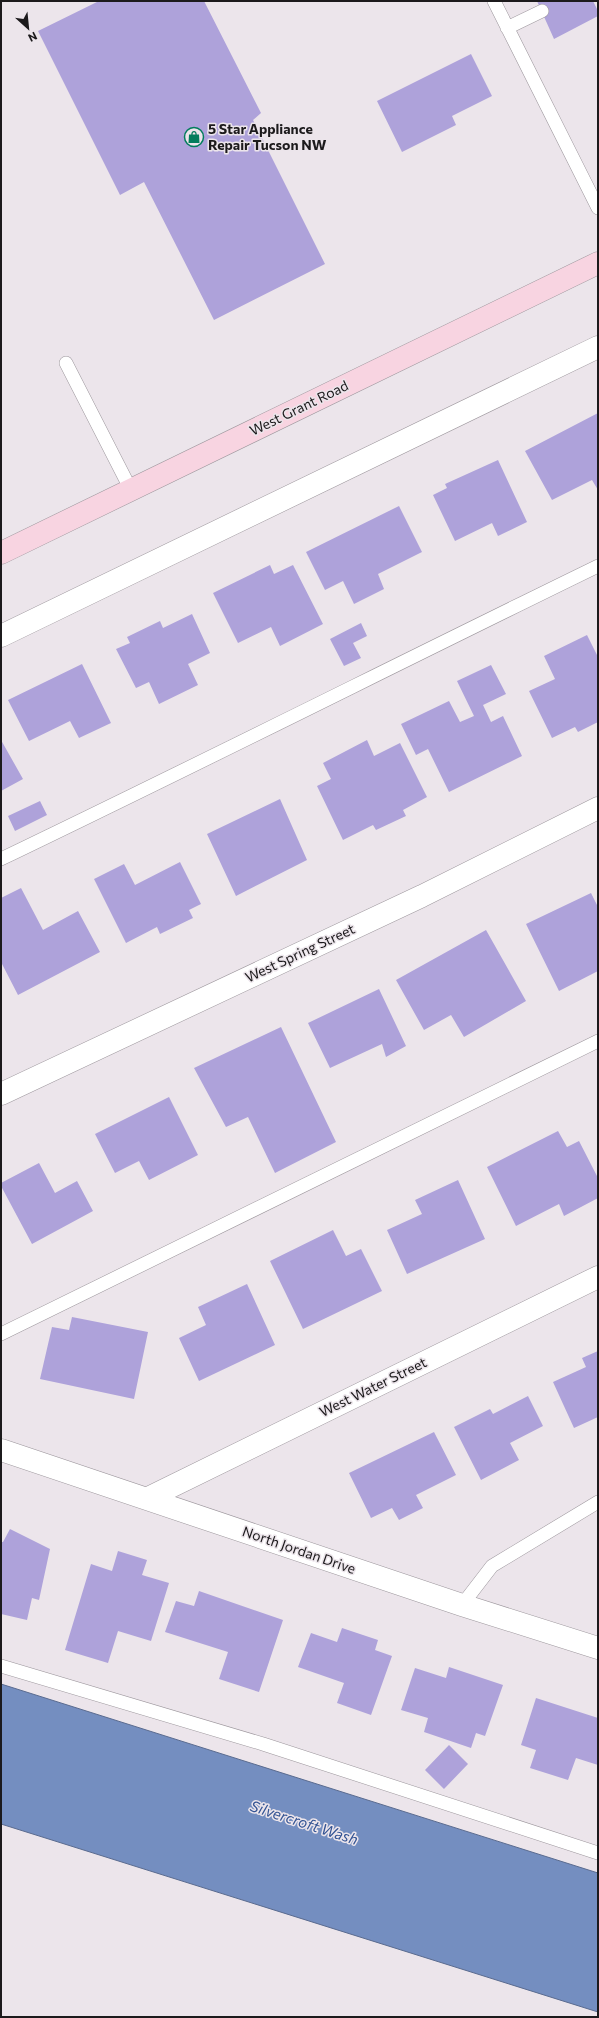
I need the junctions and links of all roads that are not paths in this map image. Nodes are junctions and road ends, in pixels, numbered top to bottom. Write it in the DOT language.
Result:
graph roads {
  1 [pos="494,1"];
  2 [pos="542,11"];
  3 [pos="507,28"];
  4 [pos="598,208"];
  5 [pos="598,263"];
  6 [pos="598,347"];
  7 [pos="66,363"];
  8 [pos="131,490"];
  9 [pos="1,553"];
  10 [pos="598,566"];
  11 [pos="1,636"];
  12 [pos="598,808"];
  13 [pos="1,859"];
  14 [pos="598,1041"];
  15 [pos="1,1094"];
  16 [pos="598,1277"];
  17 [pos="1,1334"];
  18 [pos="1,1450"];
  19 [pos="148,1498"];
  20 [pos="598,1502"];
  21 [pos="462,1605"];
  22 [pos="598,1648"];
  23 [pos="1,1666"];
  24 [pos="598,1853"];
  1 -- 3 [label="lane"];
  2 -- 3 [label="lane"];
  3 -- 4 [label="lane"];
  5 -- 8 [label="main road, West Grant Road"];
  6 -- 11 [label="street"];
  7 -- 8 [label="lane"];
  8 -- 9 [label="main road, West Grant Road"];
  10 -- 13 [label="lane"];
  12 -- 15 [label="street, West Spring Street"];
  14 -- 17 [label="lane"];
  16 -- 19 [label="street, West Water Street"];
  18 -- 19 [label="street, North Jordan Drive"];
  19 -- 21 [label="street, North Jordan Drive"];
  20 -- 21 [label="lane"];
  21 -- 22 [label="street, North Jordan Drive"];
  23 -- 24 [label="lane"];
}
